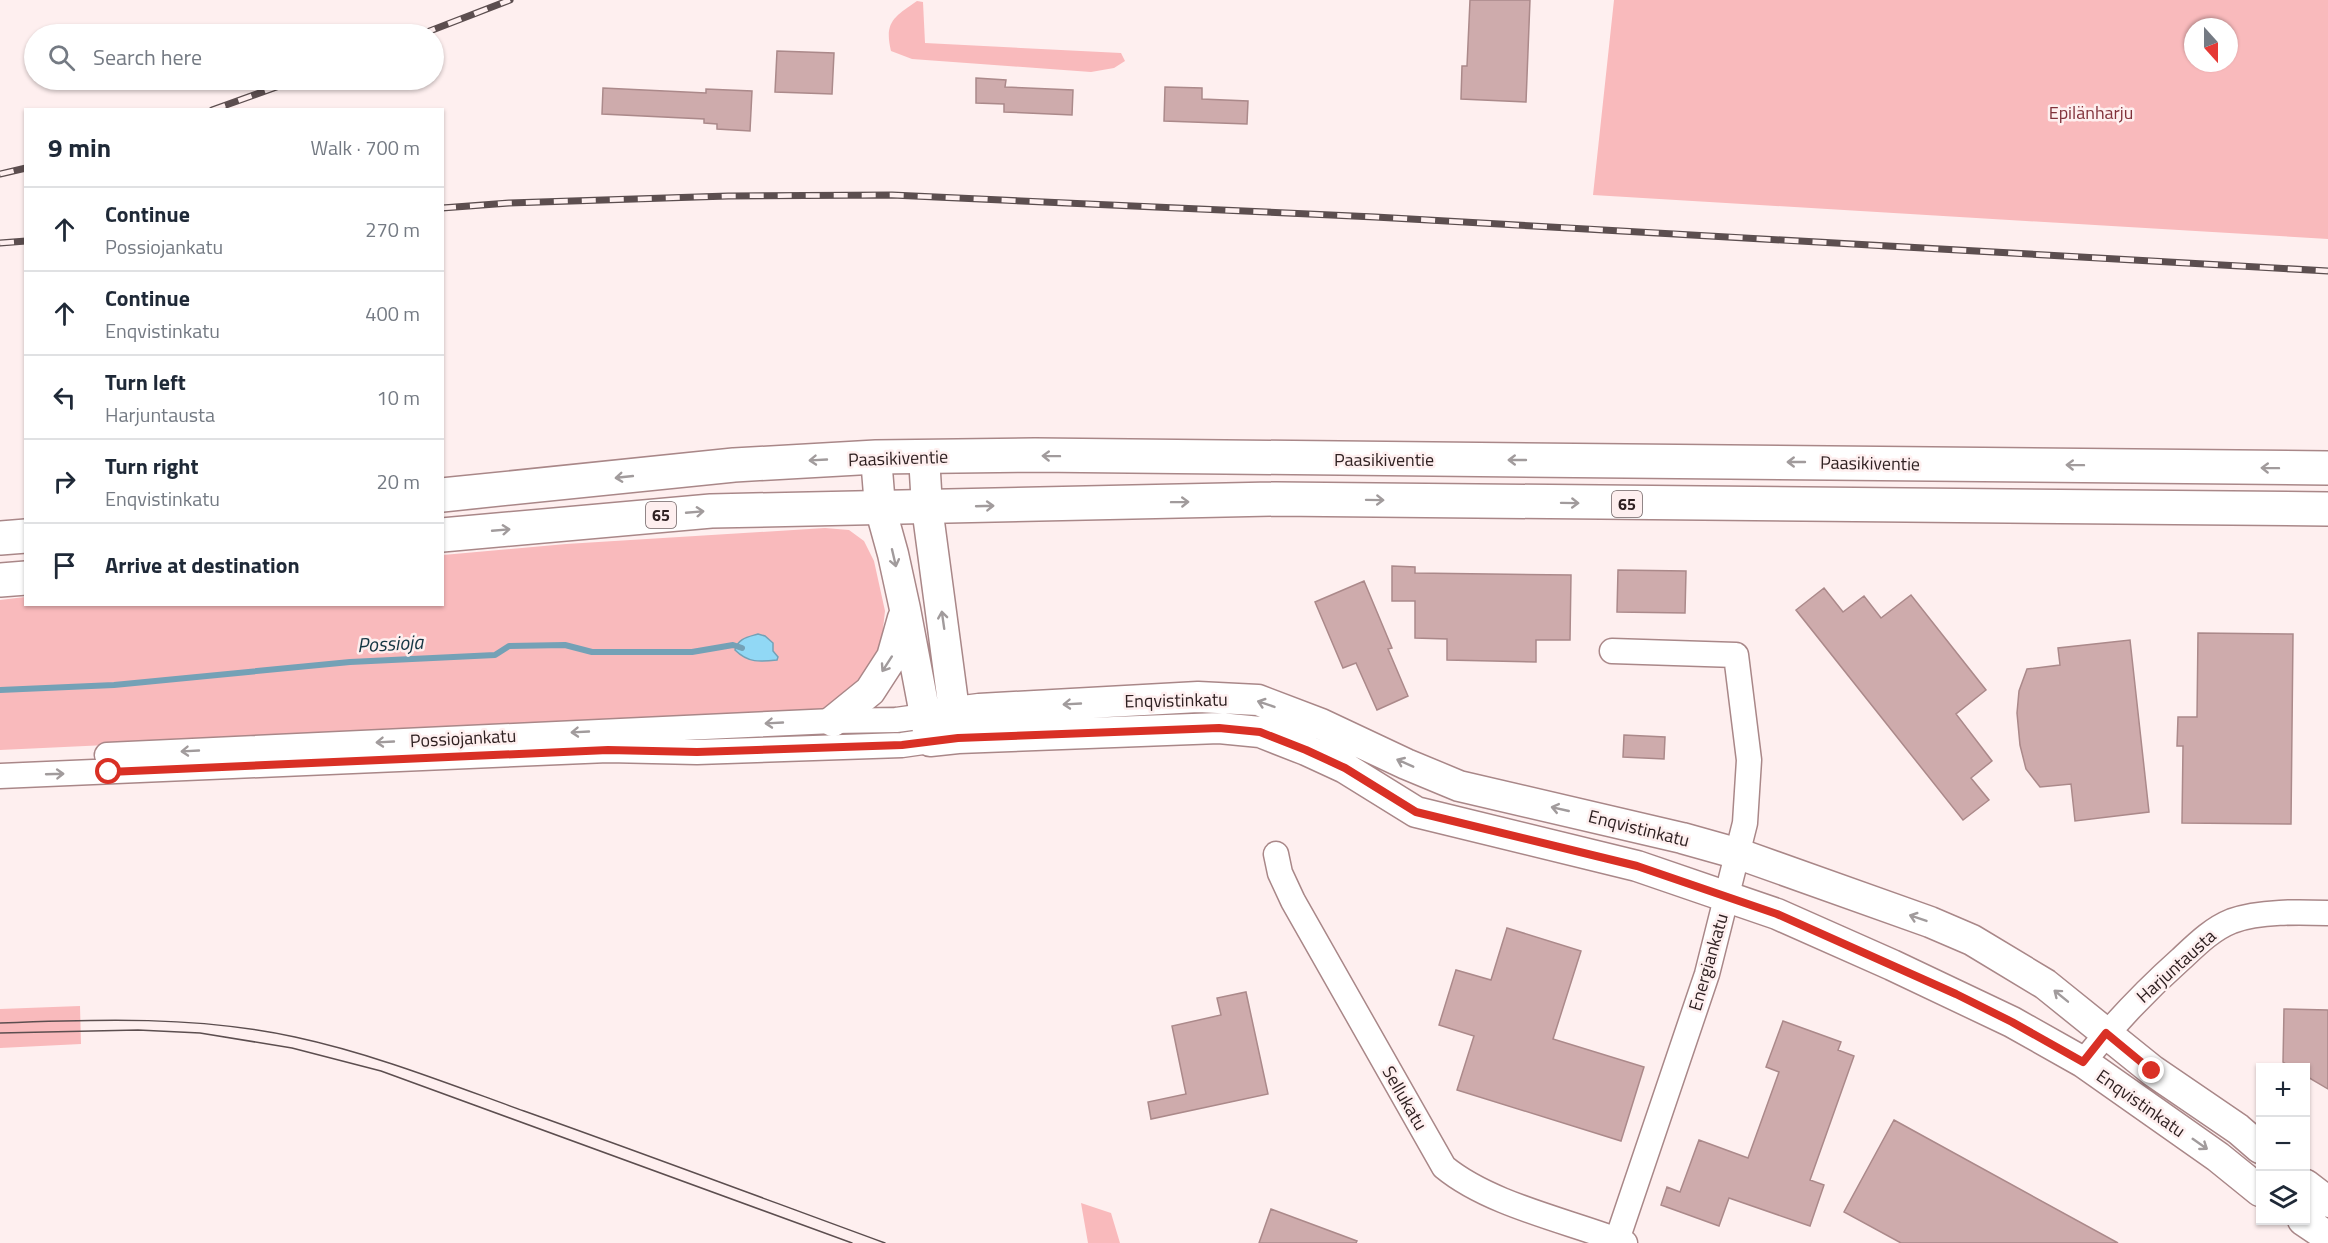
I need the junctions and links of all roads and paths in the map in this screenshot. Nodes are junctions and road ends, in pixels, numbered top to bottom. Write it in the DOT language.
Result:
graph roads {
  1 [pos="924,456"];
  2 [pos="876,457"];
  3 [pos="2328,468"];
  4 [pos="444,495"];
  5 [pos="880,507"];
  6 [pos="927,507"];
  7 [pos="2328,509"];
  8 [pos="444,535"];
  9 [pos="24,536"];
  10 [pos="0,538"];
  11 [pos="24,578"];
  12 [pos="0,580"];
  13 [pos="905,609"];
  14 [pos="1612,651"];
  15 [pos="833,720"];
  16 [pos="942,727"];
  17 [pos="0,759"];
  18 [pos="0,776"];
  19 [pos="1276,854"];
  20 [pos="1739,854"];
  21 [pos="1727,897"];
  22 [pos="2328,913"];
  23 [pos="2106,1033"];
  24 [pos="2083,1062"];
  25 [pos="2256,1145"];
  26 [pos="2256,1188"];
  27 [pos="2310,1188"];
  28 [pos="2328,1202"];
  29 [pos="2308,1225"];
  30 [pos="2328,1238"];
  31 [pos="1621,1241"];
  1 -- 2 [label="highway, Paasikiventie"];
  3 -- 1 [label="highway, Paasikiventie, one-way"];
  1 -- 6 [label="main road"];
  2 -- 4 [label="highway, Paasikiventie, one-way"];
  2 -- 5 [label="main road"];
  5 -- 6 [label="highway, 65"];
  8 -- 5 [label="highway, 65, one-way"];
  5 -- 13 [label="main road, one-way"];
  6 -- 7 [label="highway, 65, one-way"];
  16 -- 6 [label="main road, one-way"];
  9 -- 10 [label="highway"];
  11 -- 12 [label="highway"];
  13 -- 15 [label="main road, one-way"];
  13 -- 16 [label="main road"];
  14 -- 20 [label="street, Energiankatu"];
  15 -- 16 [label="street, Possiojankatu"];
  15 -- 17 [label="street, Possiojankatu, one-way"];
  18 -- 16 [label="street, Possiojankatu, one-way"];
  20 -- 16 [label="main road, Enqvistinkatu, one-way"];
  16 -- 21 [label="main road, Enqvistinkatu"];
  19 -- 31 [label="street, Sellukatu"];
  20 -- 21 [label="street, Energiankatu"];
  23 -- 20 [label="main road, Enqvistinkatu, one-way"];
  21 -- 24 [label="main road, Enqvistinkatu"];
  21 -- 31 [label="street, Energiankatu"];
  22 -- 23 [label="street, Harjuntausta"];
  23 -- 24 [label="street, Harjuntausta"];
  23 -- 25 [label="main road, Enqvistinkatu"];
  24 -- 26 [label="main road, Enqvistinkatu, one-way"];
  27 -- 28 [label="main road"];
  29 -- 30 [label="main road"];
}
